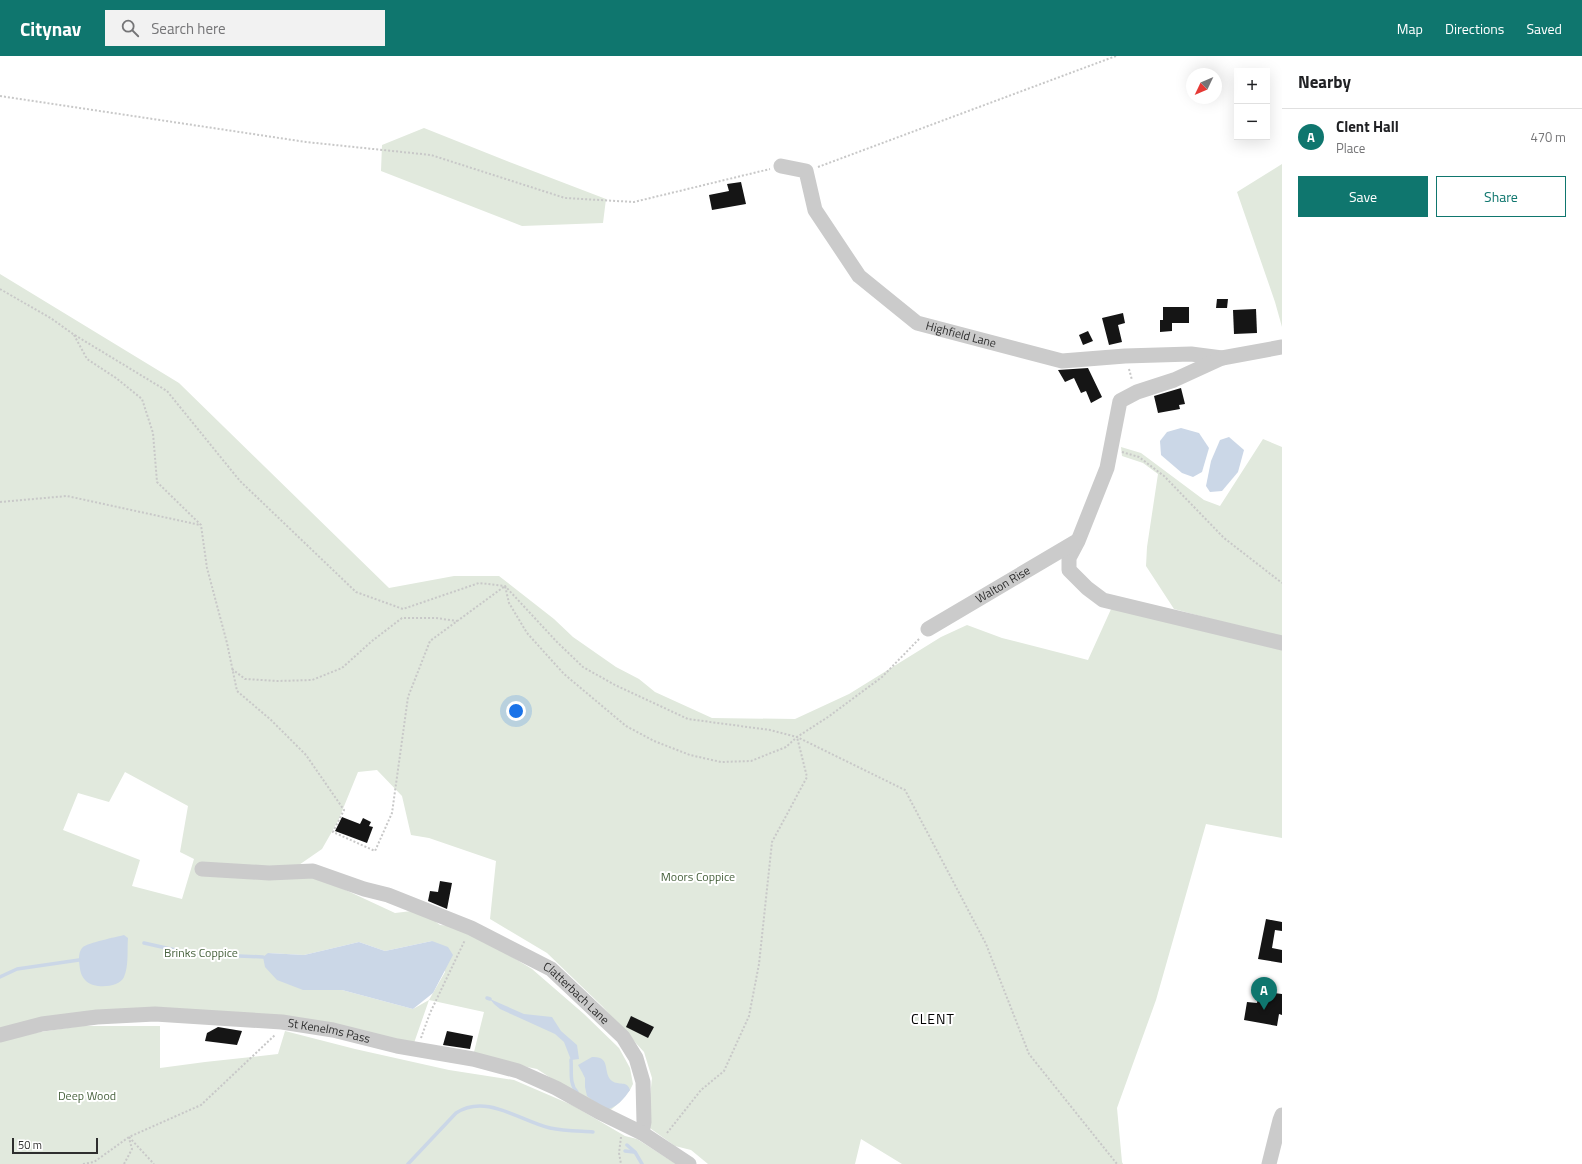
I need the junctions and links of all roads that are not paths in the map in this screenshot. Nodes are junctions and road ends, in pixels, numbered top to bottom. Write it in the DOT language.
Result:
graph roads {
  1 [pos="782,166"];
  2 [pos="1282,347"];
  3 [pos="1222,358"];
  4 [pos="1078,541"];
  5 [pos="928,629"];
  6 [pos="1282,642"];
  7 [pos="202,869"];
  8 [pos="0,1035"];
  9 [pos="1282,1116"];
  10 [pos="643,1127"];
  11 [pos="689,1164"];
  12 [pos="1269,1164"];
  1 -- 3 [label="street, Highfield Lane"];
  2 -- 3 [label="street"];
  3 -- 4 [label="street"];
  4 -- 5 [label="street, Walton Rise"];
  4 -- 6 [label="street"];
  7 -- 10 [label="street, Clatterbach Lane"];
  8 -- 10 [label="street, St Kenelms Pass"];
  9 -- 12 [label="street"];
  10 -- 11 [label="street, St Kenelms Pass"];
}
